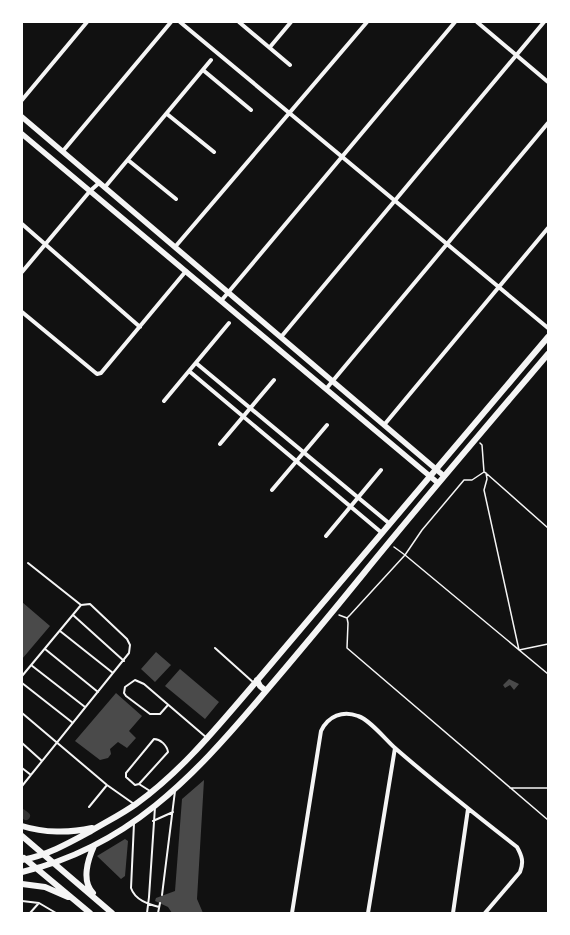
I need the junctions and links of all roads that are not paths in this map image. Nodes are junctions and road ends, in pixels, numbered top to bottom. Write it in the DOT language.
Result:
graph roads {
  1 [pos="87,22"];
  2 [pos="171,22"];
  3 [pos="180,22"];
  4 [pos="239,22"];
  5 [pos="291,22"];
  6 [pos="367,22"];
  7 [pos="455,22"];
  8 [pos="477,22"];
  9 [pos="544,22"];
  10 [pos="270,48"];
  11 [pos="516,55"];
  12 [pos="211,60"];
  13 [pos="290,65"];
  14 [pos="203,70"];
  15 [pos="548,82"];
  16 [pos="22,100"];
  17 [pos="251,110"];
  18 [pos="166,114"];
  19 [pos="290,114"];
  20 [pos="22,117"];
  21 [pos="548,123"];
  22 [pos="22,134"];
  23 [pos="63,152"];
  24 [pos="214,152"];
  25 [pos="342,157"];
  26 [pos="128,160"];
  27 [pos="100,182"];
  28 [pos="105,187"];
  29 [pos="90,190"];
  30 [pos="176,199"];
  31 [pos="396,202"];
  32 [pos="22,224"];
  33 [pos="548,228"];
  34 [pos="45,244"];
  35 [pos="447,244"];
  36 [pos="175,247"];
  37 [pos="186,271"];
  38 [pos="22,272"];
  39 [pos="498,287"];
  40 [pos="228,292"];
  41 [pos="221,301"];
  42 [pos="22,312"];
  43 [pos="229,323"];
  44 [pos="140,327"];
  45 [pos="548,328"];
  46 [pos="548,336"];
  47 [pos="281,337"];
  48 [pos="548,354"];
  49 [pos="196,363"];
  50 [pos="189,371"];
  51 [pos="274,380"];
  52 [pos="333,381"];
  53 [pos="326,389"];
  54 [pos="164,401"];
  55 [pos="250,408"];
  56 [pos="243,416"];
  57 [pos="327,425"];
  58 [pos="384,425"];
  59 [pos="220,444"];
  60 [pos="304,452"];
  61 [pos="296,461"];
  62 [pos="436,469"];
  63 [pos="381,470"];
  64 [pos="430,476"];
  65 [pos="444,476"];
  66 [pos="438,483"];
  67 [pos="272,490"];
  68 [pos="357,497"];
  69 [pos="350,506"];
  70 [pos="390,524"];
  71 [pos="382,533"];
  72 [pos="326,536"];
  73 [pos="28,563"];
  74 [pos="81,605"];
  75 [pos="73,616"];
  76 [pos="60,631"];
  77 [pos="214,648"];
  78 [pos="45,649"];
  79 [pos="124,661"];
  80 [pos="31,665"];
  81 [pos="113,673"];
  82 [pos="22,676"];
  83 [pos="256,682"];
  84 [pos="22,683"];
  85 [pos="266,691"];
  86 [pos="98,692"];
  87 [pos="168,705"];
  88 [pos="85,708"];
  89 [pos="22,713"];
  90 [pos="73,723"];
  91 [pos="207,739"];
  92 [pos="57,742"];
  93 [pos="22,743"];
  94 [pos="395,748"];
  95 [pos="42,761"];
  96 [pos="22,768"];
  97 [pos="31,775"];
  98 [pos="140,784"];
  99 [pos="107,785"];
  100 [pos="22,786"];
  101 [pos="175,789"];
  102 [pos="151,792"];
  103 [pos="135,805"];
  104 [pos="155,806"];
  105 [pos="89,807"];
  106 [pos="468,809"];
  107 [pos="173,812"];
  108 [pos="153,821"];
  109 [pos="134,822"];
  110 [pos="22,826"];
  111 [pos="100,826"];
  112 [pos="22,836"];
  113 [pos="94,846"];
  114 [pos="42,854"];
  115 [pos="23,859"];
  116 [pos="53,863"];
  117 [pos="37,869"];
  118 [pos="22,872"];
  119 [pos="22,884"];
  120 [pos="162,895"];
  121 [pos="73,899"];
  122 [pos="22,901"];
  123 [pos="39,903"];
  124 [pos="160,903"];
  125 [pos="148,904"];
  126 [pos="159,907"];
  127 [pos="111,912"];
  128 [pos="30,913"];
  129 [pos="54,913"];
  130 [pos="90,913"];
  131 [pos="146,913"];
  132 [pos="158,913"];
  133 [pos="292,913"];
  134 [pos="368,913"];
  135 [pos="453,913"];
  136 [pos="485,913"];
  1 -- 16 [label="street"];
  2 -- 23 [label="street"];
  3 -- 19 [label="street"];
  4 -- 10 [label="street"];
  5 -- 10 [label="street"];
  6 -- 19 [label="street"];
  7 -- 25 [label="street"];
  8 -- 11 [label="street"];
  9 -- 11 [label="street"];
  10 -- 13 [label="street"];
  11 -- 15 [label="street"];
  11 -- 31 [label="street"];
  12 -- 14 [label="street"];
  14 -- 17 [label="street"];
  14 -- 18 [label="street"];
  18 -- 24 [label="street"];
  18 -- 26 [label="street"];
  19 -- 25 [label="street"];
  19 -- 36 [label="street"];
  20 -- 23 [label="street"];
  21 -- 35 [label="street"];
  22 -- 29 [label="street"];
  23 -- 27 [label="street"];
  25 -- 31 [label="street"];
  25 -- 40 [label="street"];
  26 -- 28 [label="street"];
  26 -- 30 [label="street"];
  27 -- 28 [label="street"];
  27 -- 29 [label="street"];
  28 -- 36 [label="street"];
  29 -- 34 [label="street"];
  29 -- 37 [label="street"];
  31 -- 35 [label="street"];
  31 -- 47 [label="street"];
  32 -- 34 [label="street"];
  33 -- 39 [label="street"];
  34 -- 38 [label="street"];
  34 -- 44 [label="street"];
  35 -- 39 [label="street"];
  35 -- 52 [label="street"];
  36 -- 40 [label="street"];
  37 -- 41 [label="street"];
  37 -- 44 [label="street"];
  39 -- 45 [label="street"];
  39 -- 58 [label="street"];
  40 -- 41 [label="street"];
  40 -- 47 [label="street"];
  41 -- 53 [label="street"];
  42 -- 44 [label="street"];
  43 -- 49 [label="street"];
  46 -- 62 [label="main road"];
  47 -- 52 [label="street"];
  48 -- 65 [label="main road"];
  49 -- 50 [label="street"];
  49 -- 55 [label="street"];
  50 -- 54 [label="street"];
  50 -- 56 [label="street"];
  51 -- 55 [label="street"];
  52 -- 53 [label="street"];
  52 -- 58 [label="street"];
  53 -- 64 [label="street"];
  55 -- 56 [label="street"];
  55 -- 60 [label="street"];
  56 -- 59 [label="street"];
  56 -- 61 [label="street"];
  57 -- 60 [label="street"];
  58 -- 62 [label="street"];
  60 -- 61 [label="street"];
  60 -- 68 [label="street"];
  61 -- 67 [label="street"];
  61 -- 69 [label="street"];
  62 -- 64 [label="main road"];
  62 -- 65 [label="street"];
  63 -- 68 [label="street"];
  64 -- 66 [label="street"];
  64 -- 70 [label="main road"];
  65 -- 66 [label="main road"];
  66 -- 85 [label="main road"];
  68 -- 69 [label="street"];
  68 -- 70 [label="street"];
  69 -- 71 [label="street"];
  69 -- 72 [label="street"];
  70 -- 71 [label="main road"];
  71 -- 83 [label="main road"];
  73 -- 74 [label="lane"];
  74 -- 75 [label="lane"];
  74 -- 79 [label="lane"];
  75 -- 76 [label="lane"];
  75 -- 79 [label="lane"];
  76 -- 78 [label="lane"];
  76 -- 81 [label="lane"];
  77 -- 83 [label="lane"];
  78 -- 80 [label="lane"];
  78 -- 86 [label="lane"];
  79 -- 81 [label="lane"];
  80 -- 82 [label="lane"];
  80 -- 88 [label="lane"];
  81 -- 86 [label="lane"];
  83 -- 85 [label="main road"];
  83 -- 91 [label="main road"];
  84 -- 90 [label="lane"];
  85 -- 101 [label="main road"];
  86 -- 88 [label="lane"];
  87 -- 87 [label="lane"];
  87 -- 91 [label="lane"];
  88 -- 90 [label="lane"];
  89 -- 92 [label="lane"];
  90 -- 92 [label="lane"];
  91 -- 102 [label="main road"];
  92 -- 95 [label="lane"];
  92 -- 99 [label="lane"];
  93 -- 95 [label="lane"];
  94 -- 106 [label="street"];
  94 -- 133 [label="street"];
  94 -- 134 [label="street"];
  95 -- 97 [label="lane"];
  96 -- 97 [label="lane"];
  97 -- 100 [label="lane"];
  98 -- 98 [label="lane"];
  98 -- 102 [label="lane"];
  99 -- 103 [label="lane"];
  99 -- 105 [label="lane"];
  101 -- 104 [label="main road"];
  101 -- 107 [label="lane"];
  102 -- 103 [label="main road"];
  103 -- 111 [label="main road"];
  104 -- 108 [label="lane"];
  104 -- 109 [label="main road"];
  106 -- 135 [label="street"];
  106 -- 136 [label="street"];
  107 -- 108 [label="lane"];
  107 -- 120 [label="lane"];
  108 -- 125 [label="lane"];
  109 -- 113 [label="main road"];
  109 -- 125 [label="lane"];
  110 -- 111 [label="main road"];
  111 -- 114 [label="main road"];
  112 -- 114 [label="main road"];
  113 -- 116 [label="main road"];
  113 -- 127 [label="main road"];
  114 -- 115 [label="main road"];
  114 -- 116 [label="main road"];
  115 -- 117 [label="main road"];
  116 -- 117 [label="main road"];
  116 -- 127 [label="main road"];
  117 -- 118 [label="main road"];
  117 -- 121 [label="main road"];
  119 -- 121 [label="main road"];
  121 -- 130 [label="main road"];
  122 -- 123 [label="lane"];
  123 -- 128 [label="lane"];
  123 -- 129 [label="lane"];
  124 -- 126 [label="lane"];
  125 -- 126 [label="lane"];
  125 -- 131 [label="lane"];
  126 -- 132 [label="lane"];
}
